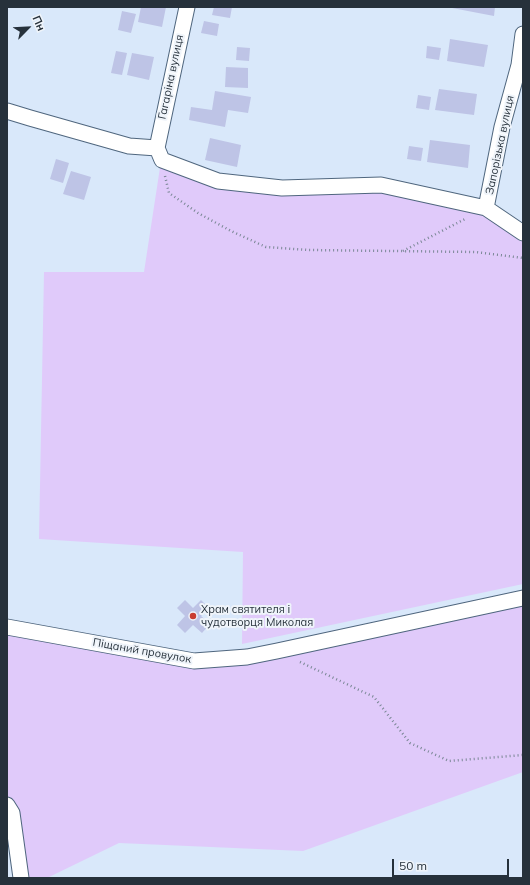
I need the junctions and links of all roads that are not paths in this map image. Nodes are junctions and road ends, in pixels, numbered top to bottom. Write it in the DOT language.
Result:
graph roads {
  1 [pos="187,7"];
  2 [pos="523,34"];
  3 [pos="7,111"];
  4 [pos="159,154"];
  5 [pos="486,208"];
  6 [pos="523,233"];
  7 [pos="523,598"];
  8 [pos="7,627"];
  9 [pos="7,805"];
  10 [pos="21,878"];
  1 -- 4 [label="street, Гагаріна вулиця"];
  2 -- 5 [label="street, Запорізька вулиця"];
  3 -- 4 [label="street"];
  4 -- 5 [label="street"];
  5 -- 6 [label="street"];
  7 -- 8 [label="street, Піщаний провулок"];
  9 -- 10 [label="street"];
}
